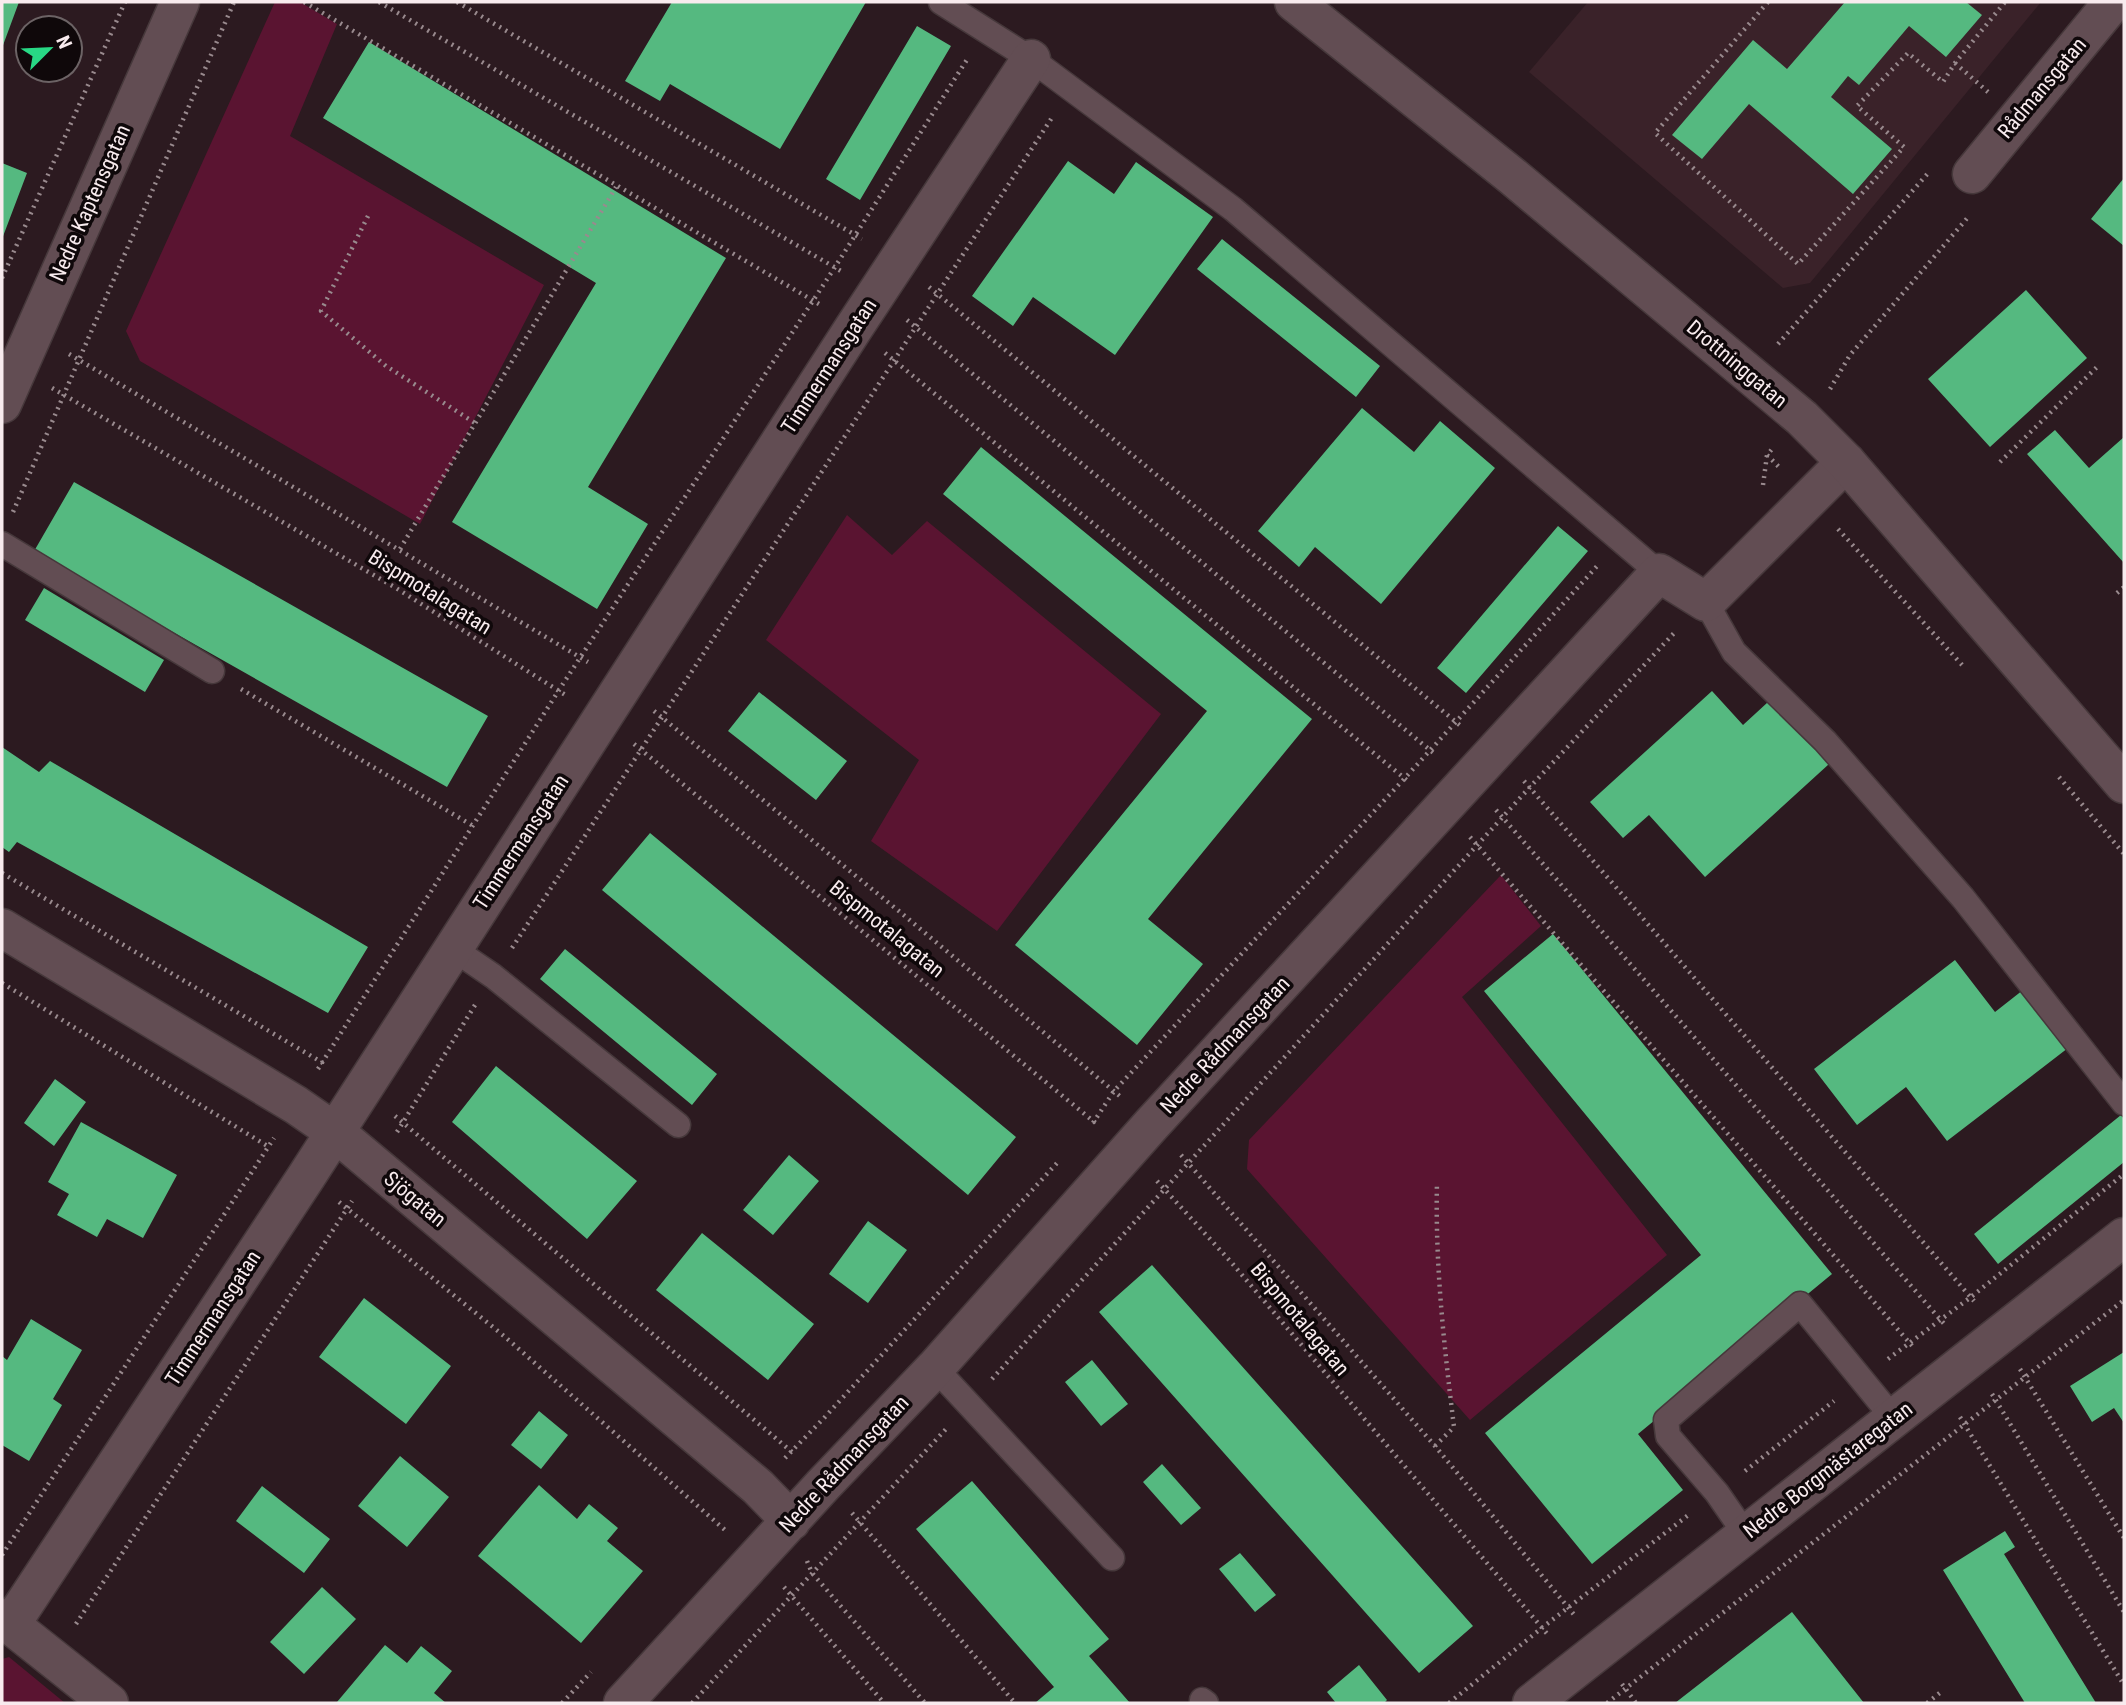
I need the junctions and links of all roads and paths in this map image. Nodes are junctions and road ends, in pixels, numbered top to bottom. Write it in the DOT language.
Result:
graph roads {
  1 [pos="125,2"];
  2 [pos="180,2"];
  3 [pos="234,2"];
  4 [pos="304,2"];
  5 [pos="379,2"];
  6 [pos="457,2"];
  7 [pos="941,2"];
  8 [pos="1294,2"];
  9 [pos="1768,2"];
  10 [pos="2006,2"];
  11 [pos="2113,2"];
  12 [pos="2124,12"];
  13 [pos="986,30"];
  14 [pos="1031,59"];
  15 [pos="1071,89"];
  16 [pos="1931,169"];
  17 [pos="1972,174"];
  18 [pos="616,187"];
  19 [pos="368,216"];
  20 [pos="856,234"];
  21 [pos="897,262"];
  22 [pos="835,267"];
  23 [pos="2,278"];
  24 [pos="936,293"];
  25 [pos="874,296"];
  26 [pos="814,300"];
  27 [pos="915,326"];
  28 [pos="852,329"];
  29 [pos="24,352"];
  30 [pos="80,359"];
  31 [pos="894,360"];
  32 [pos="2098,366"];
  33 [pos="1750,375"];
  34 [pos="65,394"];
  35 [pos="2,404"];
  36 [pos="1802,418"];
  37 [pos="475,423"];
  38 [pos="1767,455"];
  39 [pos="1846,462"];
  40 [pos="2000,462"];
  41 [pos="1761,492"];
  42 [pos="1811,498"];
  43 [pos="12,514"];
  44 [pos="1621,541"];
  45 [pos="2,544"];
  46 [pos="400,549"];
  47 [pos="2124,587"];
  48 [pos="1684,588"];
  49 [pos="2117,593"];
  50 [pos="580,657"];
  51 [pos="1965,668"];
  52 [pos="212,671"];
  53 [pos="623,686"];
  54 [pos="559,690"];
  55 [pos="661,717"];
  56 [pos="601,719"];
  57 [pos="1455,722"];
  58 [pos="641,748"];
  59 [pos="1430,750"];
  60 [pos="1492,754"];
  61 [pos="2053,771"];
  62 [pos="1405,778"];
  63 [pos="1466,782"];
  64 [pos="2124,784"];
  65 [pos="1530,787"];
  66 [pos="1441,810"];
  67 [pos="1503,817"];
  68 [pos="473,826"];
  69 [pos="1479,845"];
  70 [pos="514,852"];
  71 [pos="2124,854"];
  72 [pos="2,873"];
  73 [pos="2,928"];
  74 [pos="452,948"];
  75 [pos="493,976"];
  76 [pos="2,983"];
  77 [pos="322,1062"];
  78 [pos="362,1090"];
  79 [pos="1114,1091"];
  80 [pos="2124,1102"];
  81 [pos="296,1105"];
  82 [pos="1094,1122"];
  83 [pos="403,1123"];
  84 [pos="678,1125"];
  85 [pos="335,1132"];
  86 [pos="1085,1132"];
  87 [pos="1139,1139"];
  88 [pos="269,1147"];
  89 [pos="1057,1163"];
  90 [pos="1189,1163"];
  91 [pos="376,1165"];
  92 [pos="2124,1174"];
  93 [pos="306,1177"];
  94 [pos="1437,1182"];
  95 [pos="1165,1189"];
  96 [pos="347,1208"];
  97 [pos="2124,1237"];
  98 [pos="1971,1297"];
  99 [pos="2124,1300"];
  100 [pos="1942,1320"];
  101 [pos="2000,1335"];
  102 [pos="1910,1343"];
  103 [pos="1970,1359"];
  104 [pos="934,1368"];
  105 [pos="2026,1378"];
  106 [pos="1862,1379"];
  107 [pos="1939,1383"];
  108 [pos="1996,1401"];
  109 [pos="969,1404"];
  110 [pos="1894,1419"];
  111 [pos="1965,1426"];
  112 [pos="1435,1446"];
  113 [pos="791,1451"];
  114 [pos="823,1485"];
  115 [pos="758,1488"];
  116 [pos="1717,1493"];
  117 [pos="859,1520"];
  118 [pos="791,1521"];
  119 [pos="723,1528"];
  120 [pos="1746,1535"];
  121 [pos="2124,1538"];
  122 [pos="2,1555"];
  123 [pos="757,1558"];
  124 [pos="1112,1558"];
  125 [pos="812,1573"];
  126 [pos="792,1596"];
  127 [pos="1568,1607"];
  128 [pos="2124,1612"];
  129 [pos="7,1621"];
  130 [pos="1543,1627"];
  131 [pos="53,1658"];
  132 [pos="1587,1660"];
  133 [pos="600,1662"];
  134 [pos="2124,1685"];
  135 [pos="1625,1689"];
  136 [pos="1941,1692"];
  137 [pos="109,1703"];
  138 [pos="562,1703"];
  139 [pos="622,1703"];
  140 [pos="692,1703"];
  141 [pos="884,1703"];
  142 [pos="925,1703"];
  143 [pos="1015,1703"];
  144 [pos="1449,1703"];
  145 [pos="1532,1703"];
  146 [pos="1607,1703"];
  147 [pos="1636,1703"];
  148 [pos="1927,1703"];
  1 -- 23 [label="path"];
  2 -- 29 [label="street, Nedre Kaptensgatan"];
  3 -- 30 [label="path"];
  4 -- 18 [label="path"];
  5 -- 22 [label="path"];
  6 -- 20 [label="path"];
  7 -- 13 [label="lane"];
  8 -- 33 [label="street, Drottninggatan"];
  9 -- 10 [label="path"];
  11 -- 12 [label="street"];
  11 -- 17 [label="street, Rådmansgatan"];
  13 -- 14 [label="lane"];
  13 -- 20 [label="path"];
  14 -- 15 [label="lane"];
  14 -- 21 [label="street, Timmermansgatan"];
  15 -- 24 [label="path"];
  15 -- 44 [label="lane"];
  16 -- 33 [label="path"];
  17 -- 36 [label="path"];
  18 -- 26 [label="path"];
  18 -- 37 [label="path"];
  19 -- 37 [label="path"];
  20 -- 21 [label="path"];
  20 -- 22 [label="path"];
  21 -- 24 [label="path"];
  21 -- 25 [label="street, Timmermansgatan"];
  22 -- 25 [label="path"];
  22 -- 26 [label="path"];
  24 -- 27 [label="path"];
  24 -- 57 [label="path"];
  25 -- 27 [label="path"];
  25 -- 28 [label="street, Timmermansgatan"];
  26 -- 28 [label="path"];
  26 -- 50 [label="path"];
  27 -- 31 [label="path"];
  27 -- 59 [label="path"];
  28 -- 31 [label="path"];
  28 -- 53 [label="street, Timmermansgatan"];
  29 -- 30 [label="path"];
  29 -- 34 [label="path, Bispmotalagatan"];
  29 -- 35 [label="street, Nedre Kaptensgatan"];
  30 -- 34 [label="path"];
  30 -- 46 [label="path"];
  31 -- 55 [label="path"];
  31 -- 62 [label="path"];
  32 -- 40 [label="path"];
  33 -- 36 [label="street, Drottninggatan"];
  34 -- 43 [label="path"];
  34 -- 54 [label="path, Bispmotalagatan"];
  36 -- 38 [label="path"];
  36 -- 39 [label="street, Drottninggatan"];
  37 -- 46 [label="path"];
  38 -- 41 [label="path"];
  38 -- 42 [label="path"];
  39 -- 42 [label="street, Nedre Rådmansgatan"];
  39 -- 64 [label="street, Drottninggatan"];
  42 -- 48 [label="street, Nedre Rådmansgatan"];
  42 -- 51 [label="path"];
  44 -- 48 [label="lane"];
  44 -- 57 [label="path"];
  45 -- 52 [label="lane"];
  46 -- 50 [label="path"];
  47 -- 49 [label="path"];
  48 -- 60 [label="street, Nedre Rådmansgatan"];
  48 -- 65 [label="path"];
  48 -- 80 [label="lane"];
  50 -- 53 [label="path"];
  50 -- 54 [label="path"];
  52 -- 68 [label="path"];
  53 -- 55 [label="path"];
  53 -- 56 [label="street, Timmermansgatan"];
  54 -- 56 [label="path, Bispmotalagatan"];
  54 -- 68 [label="path"];
  55 -- 58 [label="path"];
  55 -- 79 [label="path"];
  56 -- 58 [label="path, Bispmotalagatan"];
  56 -- 70 [label="street, Timmermansgatan"];
  57 -- 59 [label="path"];
  57 -- 60 [label="path"];
  58 -- 75 [label="path"];
  58 -- 82 [label="path, Bispmotalagatan"];
  59 -- 62 [label="path"];
  59 -- 63 [label="path"];
  60 -- 63 [label="street, Nedre Rådmansgatan"];
  60 -- 65 [label="path"];
  61 -- 71 [label="path"];
  62 -- 66 [label="path"];
  62 -- 79 [label="path"];
  63 -- 66 [label="street, Nedre Rådmansgatan"];
  63 -- 67 [label="path"];
  65 -- 67 [label="path"];
  65 -- 98 [label="path"];
  66 -- 69 [label="path"];
  66 -- 87 [label="street, Nedre Rådmansgatan"];
  67 -- 69 [label="path"];
  67 -- 100 [label="path"];
  68 -- 70 [label="path"];
  68 -- 77 [label="path"];
  69 -- 90 [label="path"];
  69 -- 102 [label="path"];
  70 -- 74 [label="street, Timmermansgatan"];
  72 -- 77 [label="path"];
  73 -- 81 [label="street, Sjögatan"];
  74 -- 75 [label="lane"];
  74 -- 78 [label="street, Timmermansgatan"];
  75 -- 83 [label="path"];
  75 -- 84 [label="lane"];
  76 -- 88 [label="path"];
  77 -- 78 [label="path"];
  77 -- 81 [label="path"];
  78 -- 83 [label="path"];
  78 -- 85 [label="street, Timmermansgatan"];
  79 -- 82 [label="path"];
  79 -- 87 [label="path"];
  81 -- 85 [label="street, Sjögatan"];
  81 -- 88 [label="path"];
  82 -- 86 [label="path"];
  82 -- 87 [label="path, Bispmotalagatan"];
  83 -- 91 [label="path"];
  83 -- 113 [label="path"];
  85 -- 91 [label="street, Sjögatan"];
  85 -- 93 [label="street, Timmermansgatan"];
  87 -- 90 [label="path"];
  87 -- 95 [label="path, Bispmotalagatan"];
  87 -- 104 [label="street, Nedre Rådmansgatan"];
  88 -- 93 [label="path"];
  88 -- 122 [label="path"];
  89 -- 113 [label="path"];
  90 -- 95 [label="path"];
  90 -- 112 [label="path"];
  91 -- 96 [label="path"];
  91 -- 115 [label="street, Sjögatan"];
  92 -- 98 [label="path"];
  93 -- 96 [label="path"];
  93 -- 129 [label="street, Timmermansgatan"];
  94 -- 112 [label="path"];
  95 -- 109 [label="path"];
  95 -- 130 [label="path, Bispmotalagatan"];
  96 -- 119 [label="path"];
  96 -- 131 [label="path"];
  97 -- 101 [label="street, Nedre Borgmästaregatan"];
  98 -- 100 [label="path"];
  98 -- 101 [label="path"];
  99 -- 105 [label="path"];
  100 -- 102 [label="path"];
  100 -- 103 [label="path"];
  101 -- 103 [label="street, Nedre Borgmästaregatan"];
  101 -- 105 [label="path"];
  102 -- 106 [label="path"];
  102 -- 107 [label="path"];
  103 -- 107 [label="street, Nedre Borgmästaregatan"];
  103 -- 108 [label="path"];
  104 -- 109 [label="lane"];
  104 -- 114 [label="street, Nedre Rådmansgatan"];
  105 -- 108 [label="path"];
  105 -- 121 [label="path"];
  106 -- 110 [label="lane"];
  106 -- 116 [label="path"];
  106 -- 116 [label="lane"];
  107 -- 110 [label="street, Nedre Borgmästaregatan"];
  107 -- 111 [label="path"];
  108 -- 111 [label="path"];
  108 -- 128 [label="path"];
  109 -- 117 [label="path"];
  109 -- 124 [label="lane"];
  110 -- 120 [label="street, Nedre Borgmästaregatan"];
  111 -- 134 [label="path"];
  111 -- 135 [label="path"];
  112 -- 127 [label="path"];
  113 -- 114 [label="path"];
  113 -- 115 [label="path"];
  114 -- 117 [label="path"];
  114 -- 118 [label="street, Nedre Rådmansgatan"];
  115 -- 118 [label="street, Sjögatan"];
  115 -- 119 [label="path"];
  116 -- 120 [label="lane"];
  116 -- 127 [label="path"];
  117 -- 125 [label="path"];
  117 -- 143 [label="path"];
  118 -- 123 [label="street, Nedre Rådmansgatan"];
  118 -- 125 [label="path"];
  119 -- 123 [label="path"];
  120 -- 132 [label="street, Nedre Borgmästaregatan"];
  123 -- 126 [label="path"];
  123 -- 139 [label="street, Nedre Rådmansgatan"];
  125 -- 126 [label="path"];
  125 -- 142 [label="path"];
  126 -- 140 [label="path"];
  126 -- 141 [label="path"];
  127 -- 130 [label="path"];
  127 -- 132 [label="path"];
  129 -- 131 [label="street"];
  130 -- 132 [label="path, Bispmotalagatan"];
  130 -- 144 [label="path"];
  131 -- 137 [label="street"];
  132 -- 135 [label="path"];
  132 -- 145 [label="street, Nedre Borgmästaregatan"];
  133 -- 138 [label="path"];
  135 -- 146 [label="path"];
  135 -- 147 [label="path"];
  136 -- 148 [label="path"];
}
